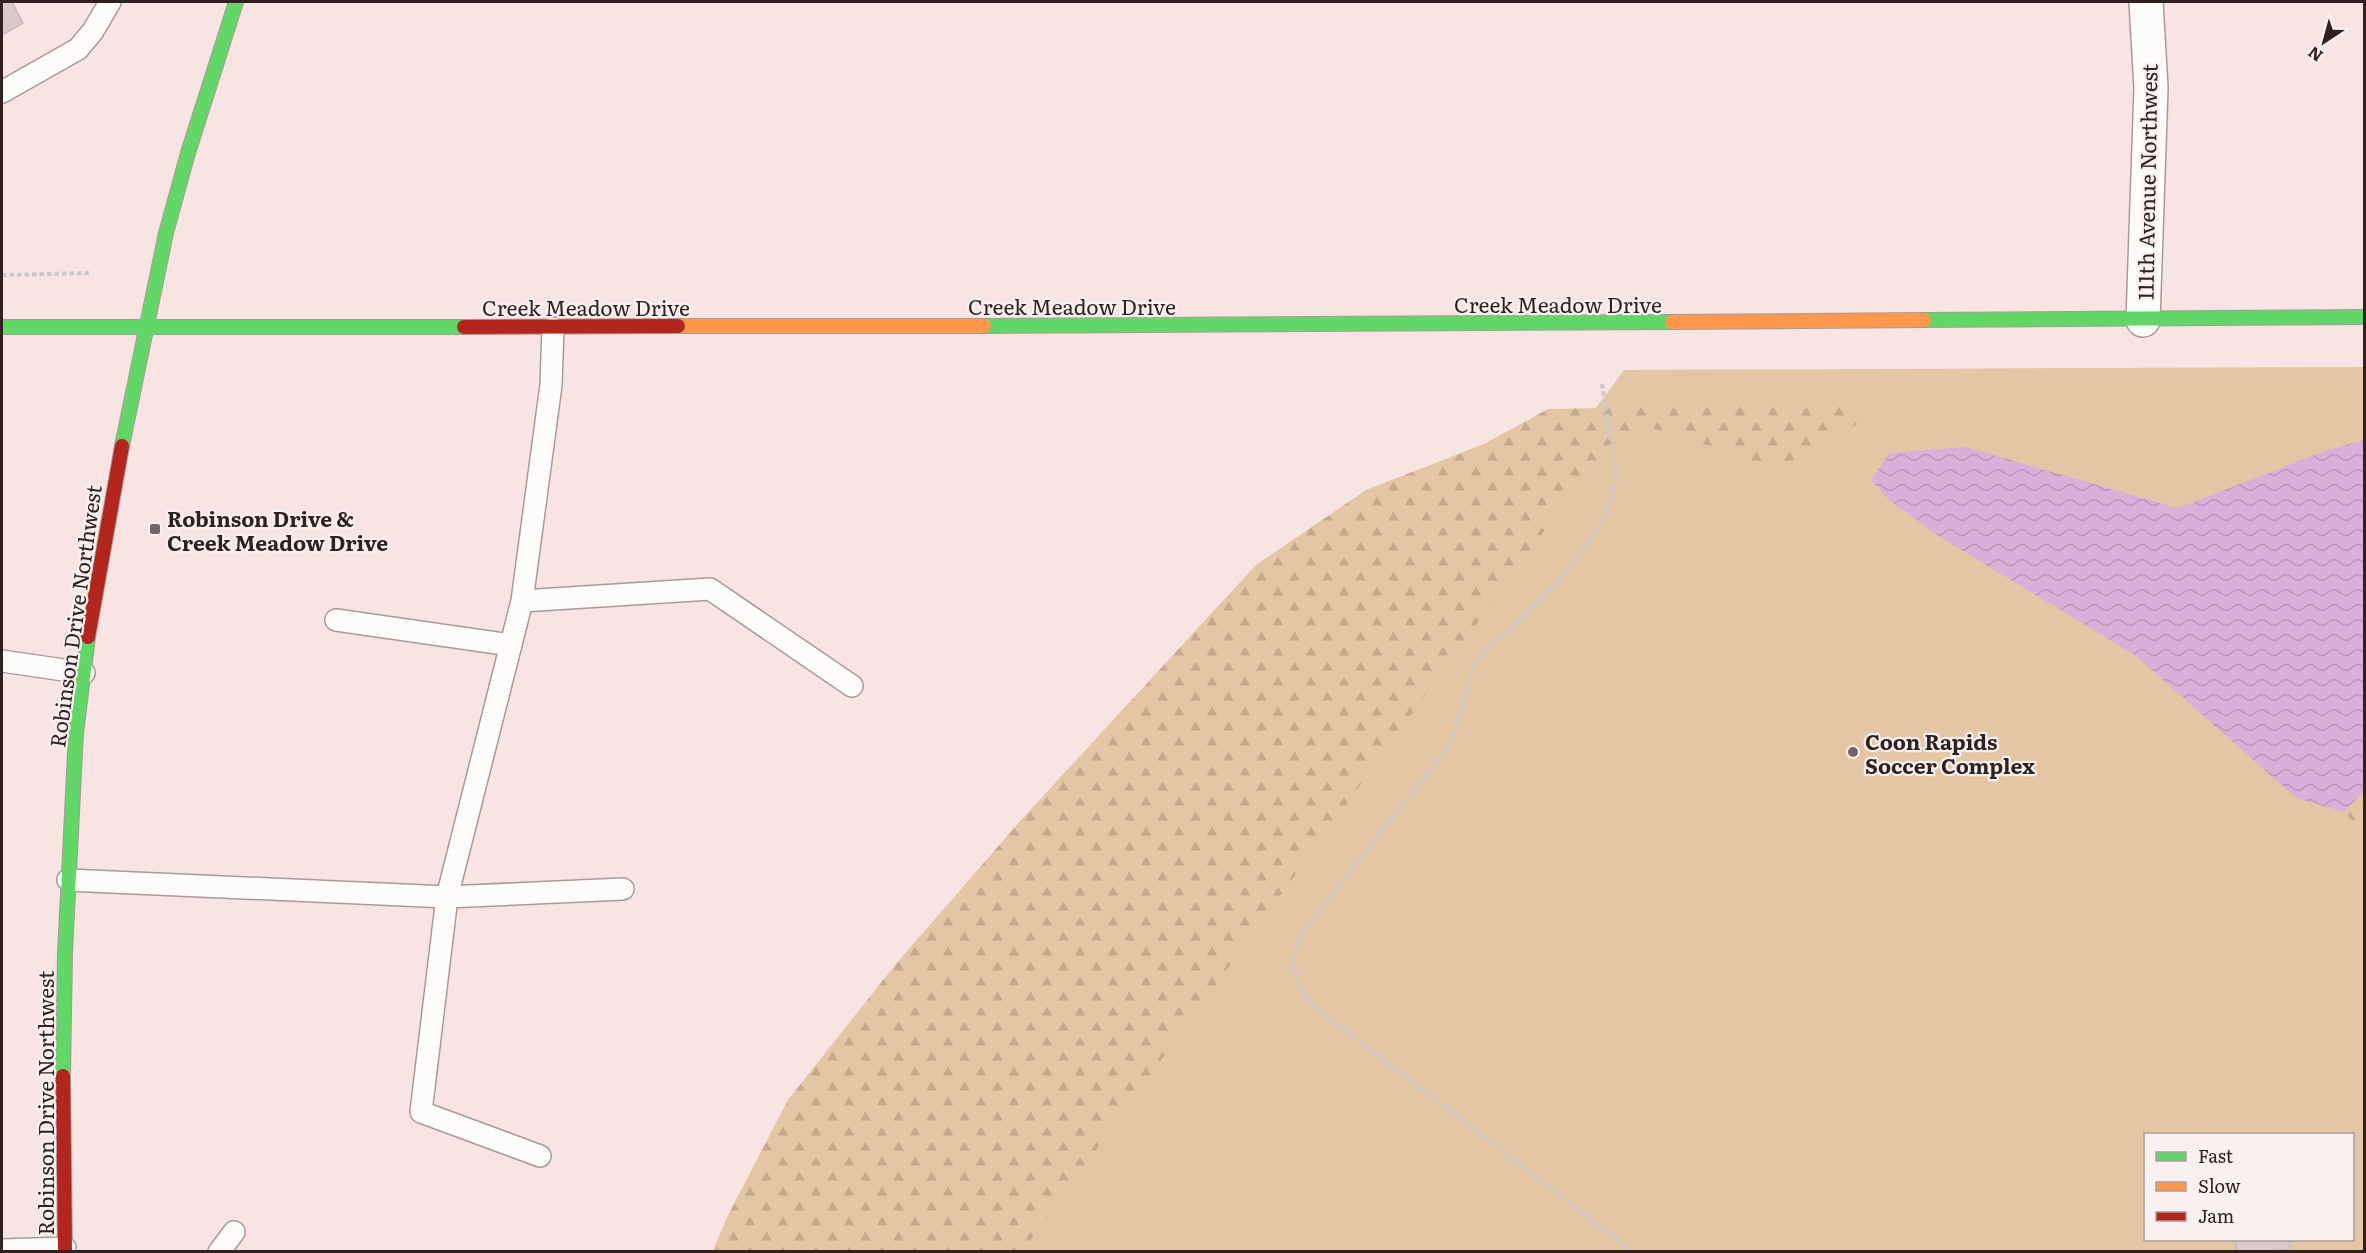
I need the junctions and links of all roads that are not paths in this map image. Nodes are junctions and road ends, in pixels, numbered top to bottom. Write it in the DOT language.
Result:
graph roads {
  1 [pos="110,2"];
  2 [pos="236,2"];
  3 [pos="2146,2"];
  4 [pos="2,92"];
  5 [pos="2364,317"];
  6 [pos="2143,320"];
  7 [pos="2,327"];
  8 [pos="145,327"];
  9 [pos="553,328"];
  10 [pos="522,601"];
  11 [pos="336,620"];
  12 [pos="511,645"];
  13 [pos="2,661"];
  14 [pos="84,673"];
  15 [pos="852,686"];
  16 [pos="68,880"];
  17 [pos="623,889"];
  18 [pos="447,897"];
  19 [pos="540,1156"];
  20 [pos="234,1232"];
  21 [pos="2,1250"];
  22 [pos="65,1250"];
  23 [pos="219,1251"];
  1 -- 4 [label="lane"];
  2 -- 8 [label="street, Robinson Drive Northwest"];
  3 -- 6 [label="street, 111th Avenue Northwest"];
  5 -- 6 [label="street, 111th Avenue Northwest"];
  6 -- 9 [label="street, Creek Meadow Drive"];
  7 -- 8 [label="street, Creek Meadow Drive"];
  8 -- 9 [label="street, Creek Meadow Drive"];
  8 -- 14 [label="street, Robinson Drive Northwest"];
  9 -- 10 [label="lane"];
  10 -- 12 [label="lane"];
  10 -- 15 [label="lane"];
  11 -- 12 [label="lane"];
  12 -- 18 [label="lane"];
  13 -- 14 [label="lane"];
  14 -- 16 [label="street, Robinson Drive Northwest"];
  16 -- 18 [label="lane"];
  16 -- 22 [label="street, Robinson Drive Northwest"];
  17 -- 18 [label="lane"];
  18 -- 19 [label="lane"];
  20 -- 23 [label="lane"];
  21 -- 22 [label="lane"];
}
